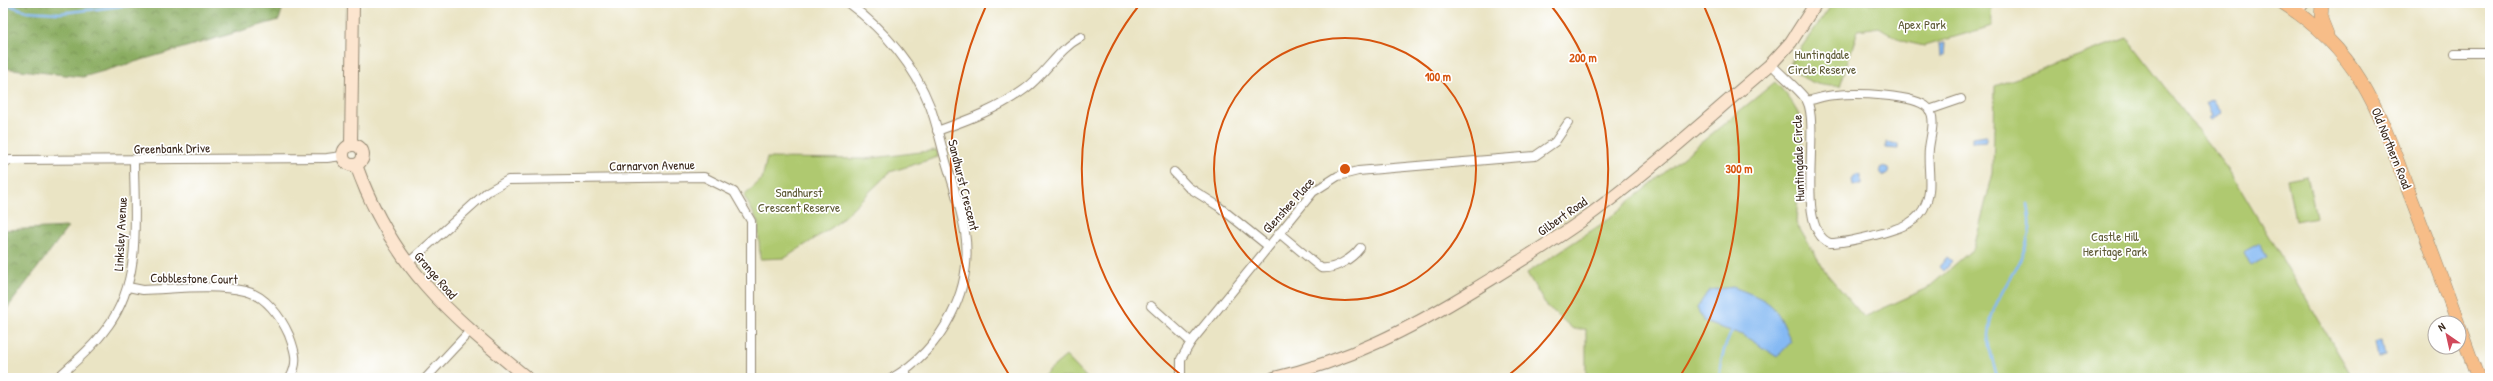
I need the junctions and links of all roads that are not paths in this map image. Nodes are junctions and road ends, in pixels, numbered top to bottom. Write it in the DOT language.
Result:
graph roads {
  1 [pos="353,3"];
  2 [pos="848,3"];
  3 [pos="1816,3"];
  4 [pos="2283,3"];
  5 [pos="2322,3"];
  6 [pos="2300,7"];
  7 [pos="1081,37"];
  8 [pos="2329,38"];
  9 [pos="2455,53"];
  10 [pos="2490,53"];
  11 [pos="1771,64"];
  12 [pos="1961,99"];
  13 [pos="1807,101"];
  14 [pos="1929,110"];
  15 [pos="1568,123"];
  16 [pos="937,131"];
  17 [pos="350,145"];
  18 [pos="342,156"];
  19 [pos="134,160"];
  20 [pos="3,163"];
  21 [pos="356,165"];
  22 [pos="1174,172"];
  23 [pos="1279,233"];
  24 [pos="1268,246"];
  25 [pos="1360,248"];
  26 [pos="407,264"];
  27 [pos="128,287"];
  28 [pos="1151,306"];
  29 [pos="2455,315"];
  30 [pos="470,331"];
  31 [pos="1191,342"];
  32 [pos="2467,348"];
  33 [pos="906,375"];
  34 [pos="56,378"];
  35 [pos="290,378"];
  36 [pos="426,378"];
  37 [pos="528,378"];
  38 [pos="751,378"];
  39 [pos="892,378"];
  40 [pos="1181,378"];
  41 [pos="1274,378"];
  42 [pos="2478,378"];
  1 -- 17 [label="main road"];
  2 -- 16 [label="street, Sandhurst Crescent"];
  3 -- 11 [label="main road, Gilbert Road"];
  4 -- 6 [label="main road, Old Northern Road"];
  5 -- 8 [label="main road"];
  6 -- 8 [label="main road, Old Northern Road"];
  7 -- 16 [label="street"];
  8 -- 29 [label="main road, Old Northern Road"];
  9 -- 10 [label="street"];
  11 -- 13 [label="street, Huntingdale Circle"];
  11 -- 41 [label="main road, Gilbert Road"];
  12 -- 14 [label="street"];
  13 -- 14 [label="street, Huntingdale Circle"];
  13 -- 14 [label="street, Huntingdale Circle"];
  15 -- 23 [label="street, Glenshee Place"];
  16 -- 33 [label="street, Sandhurst Crescent"];
  17 -- 18 [label="main road"];
  17 -- 21 [label="main road"];
  18 -- 19 [label="street, Greenbank Drive"];
  18 -- 21 [label="main road"];
  19 -- 20 [label="street, Greenbank Drive"];
  19 -- 27 [label="street, Linksley Avenue"];
  21 -- 26 [label="main road, Grange Road"];
  22 -- 24 [label="street"];
  23 -- 24 [label="street, Glenshee Place"];
  23 -- 25 [label="street"];
  24 -- 31 [label="street, Glenshee Place"];
  26 -- 30 [label="main road, Grange Road"];
  26 -- 38 [label="street, Carnarvon Avenue"];
  27 -- 34 [label="street, Linksley Avenue"];
  27 -- 35 [label="street, Cobblestone Court"];
  28 -- 31 [label="street"];
  30 -- 36 [label="street"];
  30 -- 37 [label="main road, Grange Road"];
  31 -- 40 [label="street, Glenshee Place"];
  32 -- 42 [label="main road"];
  33 -- 39 [label="street, Sandhurst Crescent"];
}
